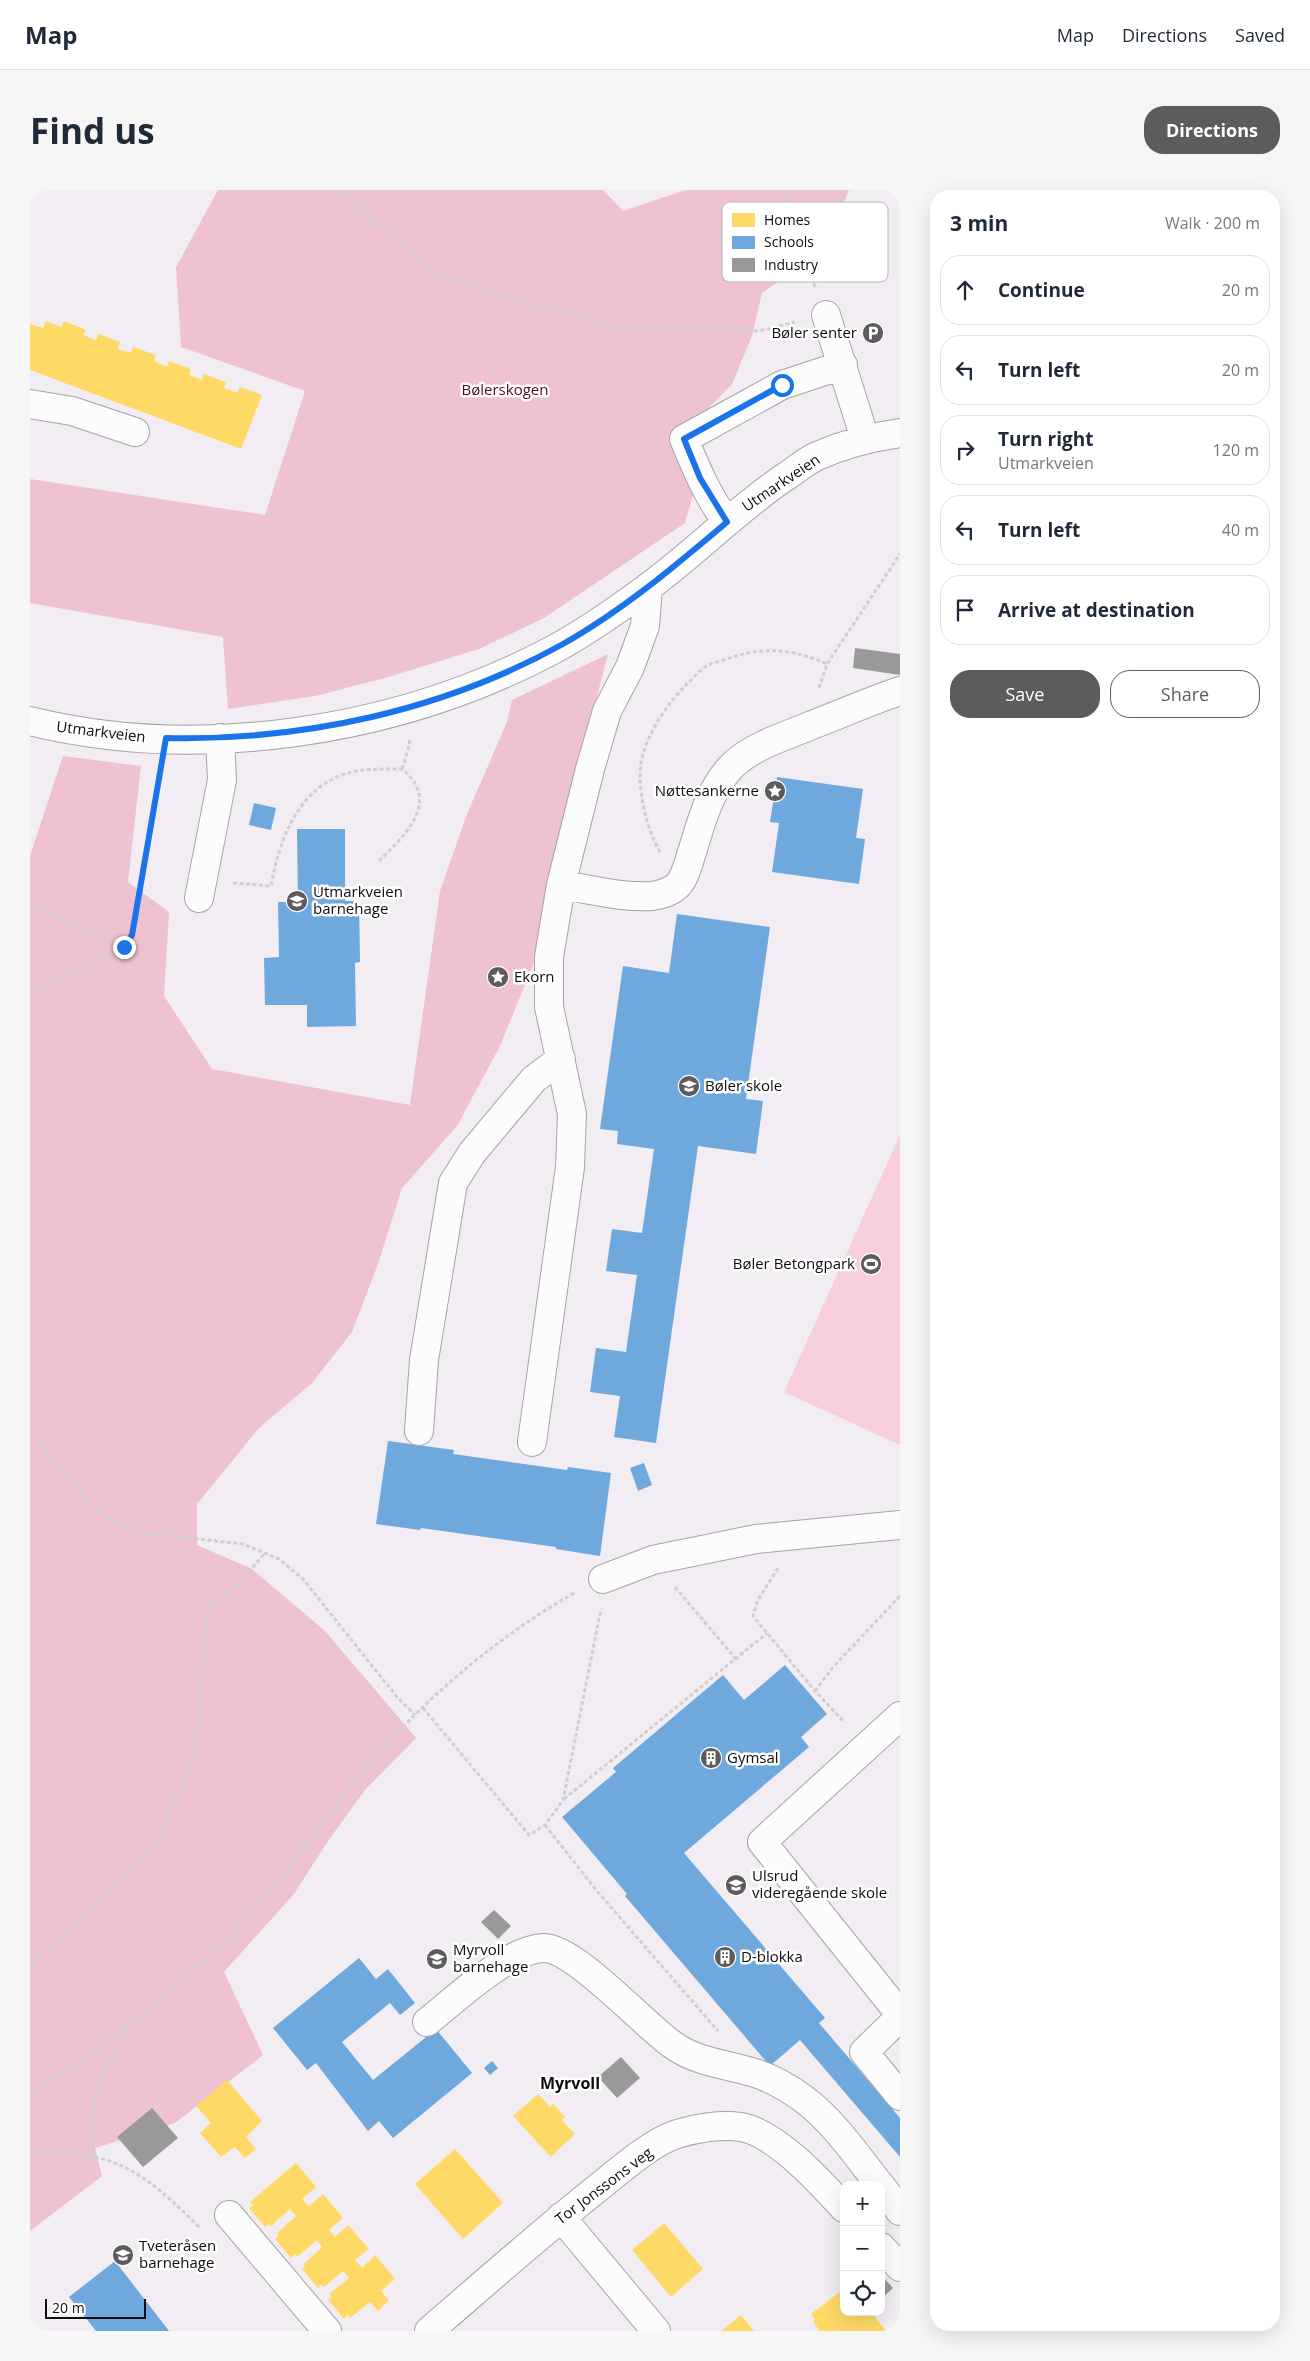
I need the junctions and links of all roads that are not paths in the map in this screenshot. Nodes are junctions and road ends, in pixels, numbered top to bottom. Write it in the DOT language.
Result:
graph roads {
  1 [pos="826,315"];
  2 [pos="843,365"];
  3 [pos="30,404"];
  4 [pos="135,432"];
  5 [pos="900,433"];
  6 [pos="865,439"];
  7 [pos="727,522"];
  8 [pos="648,587"];
  9 [pos="900,691"];
  10 [pos="30,721"];
  11 [pos="220,738"];
  12 [pos="561,885"];
  13 [pos="201,888"];
  14 [pos="561,1059"];
  15 [pos="419,1431"];
  16 [pos="532,1442"];
  17 [pos="900,1525"];
  18 [pos="603,1579"];
  19 [pos="900,1716"];
  20 [pos="900,2015"];
  21 [pos="427,2022"];
  22 [pos="900,2096"];
  23 [pos="877,2181"];
  24 [pos="885,2191"];
  25 [pos="840,2204"];
  26 [pos="900,2211"];
  27 [pos="229,2215"];
  28 [pos="562,2217"];
  29 [pos="327,2331"];
  30 [pos="429,2331"];
  31 [pos="656,2331"];
  1 -- 2 [label="street"];
  2 -- 6 [label="street"];
  2 -- 7 [label="street"];
  3 -- 4 [label="street"];
  5 -- 6 [label="street, Utmarkveien"];
  6 -- 7 [label="street, Utmarkveien"];
  7 -- 8 [label="street, Utmarkveien"];
  8 -- 11 [label="street, Utmarkveien"];
  8 -- 12 [label="street"];
  9 -- 12 [label="street"];
  10 -- 11 [label="street, Utmarkveien"];
  11 -- 13 [label="street"];
  12 -- 14 [label="street"];
  14 -- 15 [label="street"];
  14 -- 16 [label="street"];
  17 -- 18 [label="street"];
  19 -- 20 [label="street"];
  20 -- 22 [label="street"];
  21 -- 23 [label="street"];
  24 -- 26 [label="street"];
  25 -- 28 [label="street, Tor Jonssons veg"];
  27 -- 29 [label="street"];
  28 -- 30 [label="street, Tor Jonssons veg"];
  28 -- 31 [label="street"];
}
